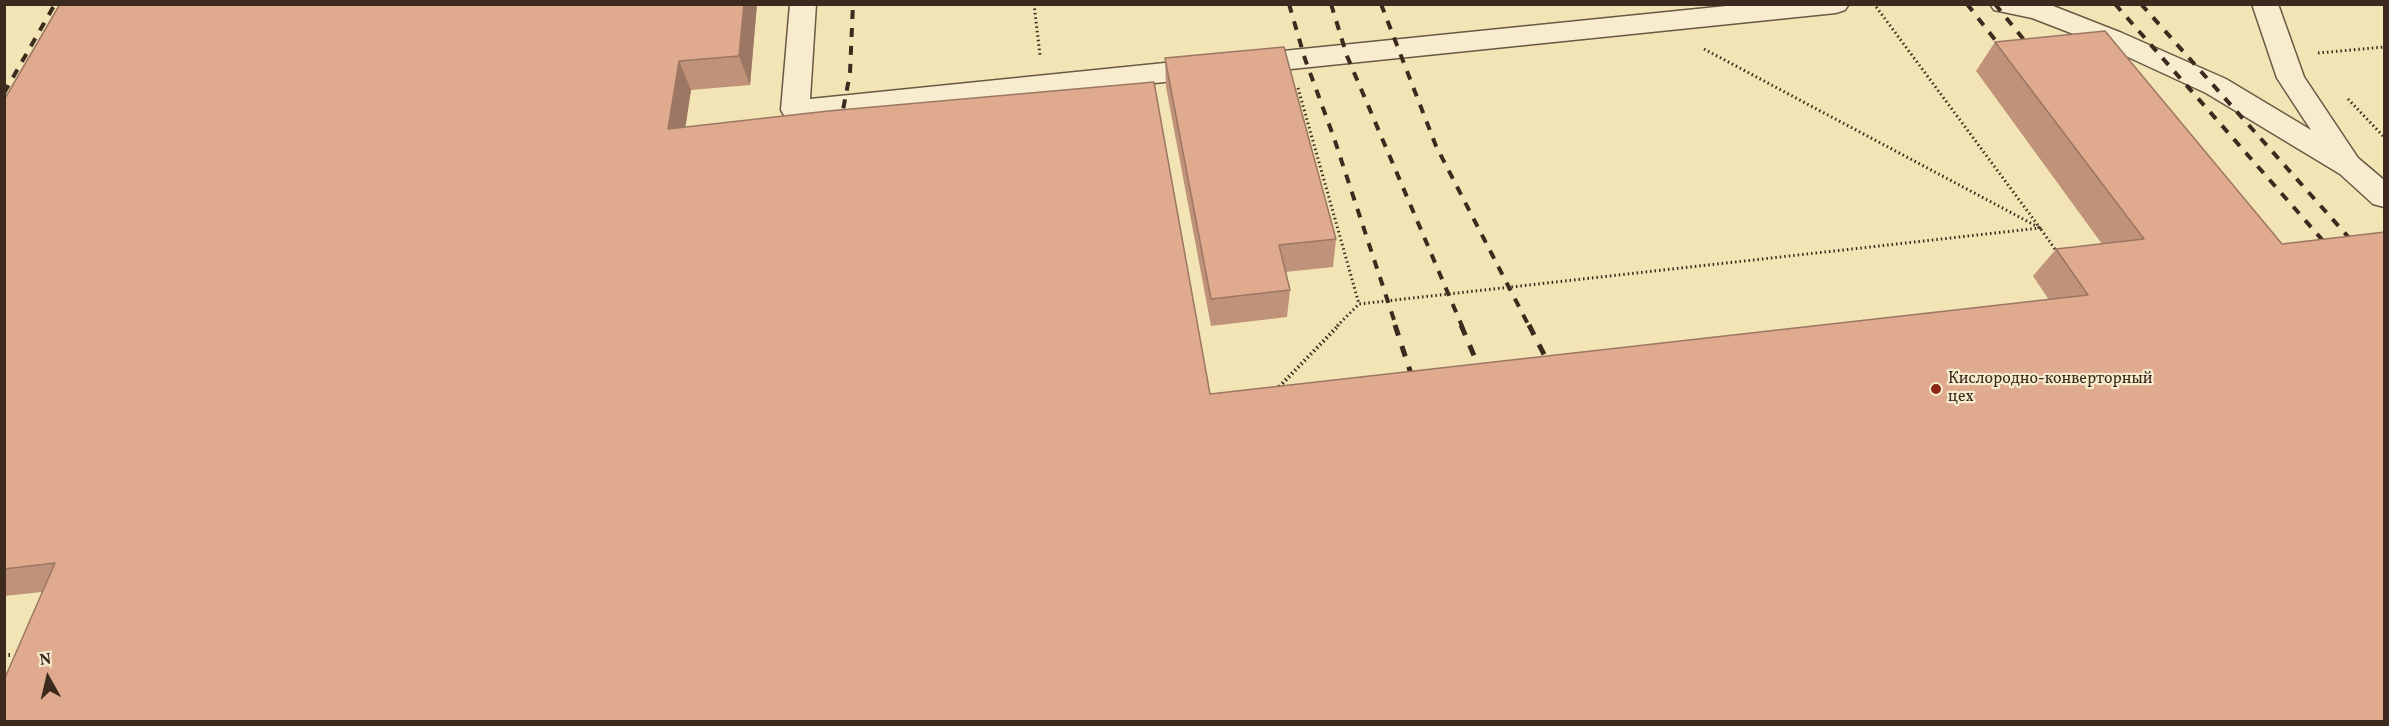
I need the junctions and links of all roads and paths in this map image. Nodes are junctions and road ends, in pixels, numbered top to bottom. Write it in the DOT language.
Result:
graph roads {
  1 [pos="803,4"];
  2 [pos="1034,4"];
  3 [pos="1836,4"];
  4 [pos="1874,4"];
  5 [pos="2003,4"];
  6 [pos="2265,4"];
  7 [pos="1676,21"];
  8 [pos="2385,47"];
  9 [pos="2317,53"];
  10 [pos="1029,57"];
  11 [pos="1291,61"];
  12 [pos="2350,167"];
  13 [pos="2385,196"];
  14 [pos="2040,228"];
  15 [pos="2059,255"];
  16 [pos="1359,304"];
  17 [pos="1275,391"];
  18 [pos="4,655"];
  19 [pos="11,655"];
  1 -- 11 [label="lane"];
  2 -- 10 [label="path"];
  3 -- 7 [label="lane"];
  4 -- 14 [label="path"];
  5 -- 12 [label="lane"];
  6 -- 12 [label="lane"];
  7 -- 11 [label="lane"];
  7 -- 14 [label="path"];
  8 -- 9 [label="path"];
  11 -- 16 [label="path"];
  12 -- 13 [label="lane"];
  14 -- 15 [label="path"];
  14 -- 16 [label="path"];
  16 -- 17 [label="path"];
  18 -- 19 [label="path"];
}
